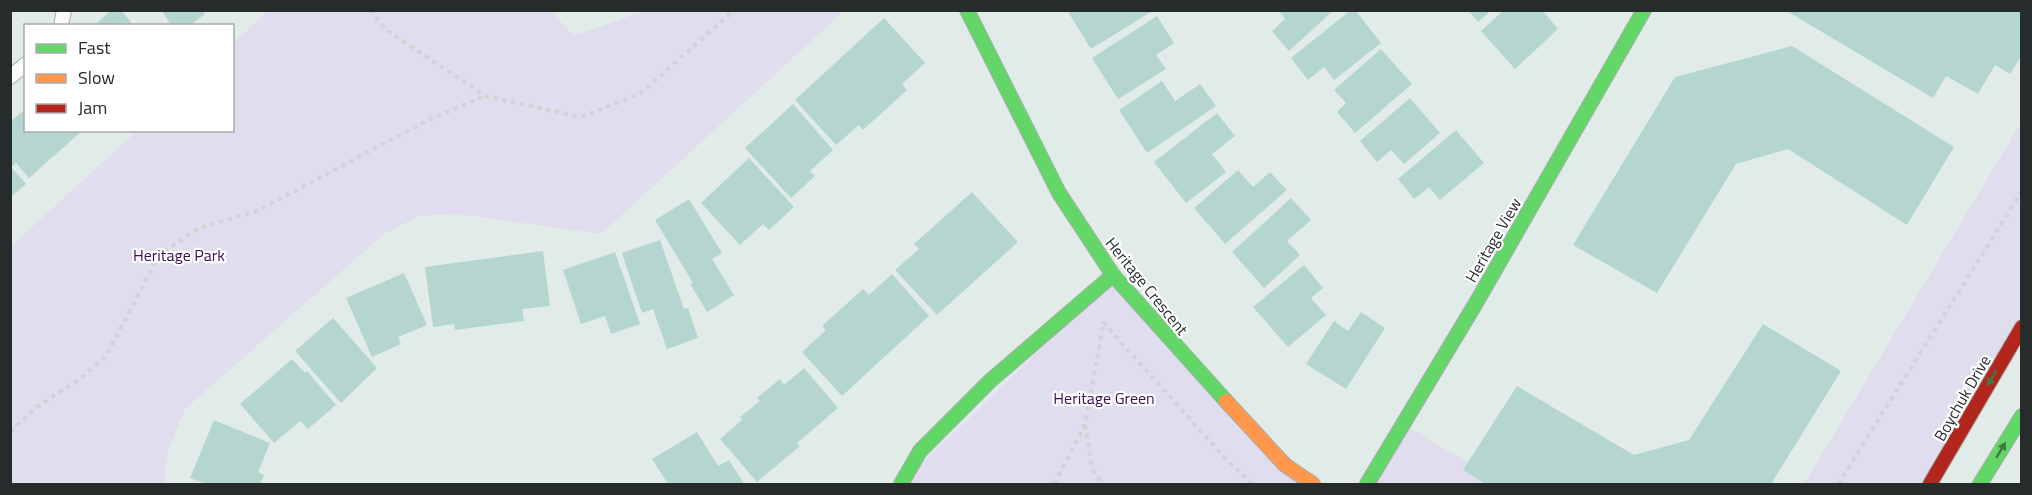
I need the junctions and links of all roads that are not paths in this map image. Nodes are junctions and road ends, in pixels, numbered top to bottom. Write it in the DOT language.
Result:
graph roads {
  1 [pos="967,10"];
  2 [pos="1644,10"];
  3 [pos="24,66"];
  4 [pos="10,77"];
  5 [pos="1113,275"];
  6 [pos="2022,327"];
  7 [pos="2022,416"];
  8 [pos="900,484"];
  9 [pos="1313,484"];
  10 [pos="1367,484"];
  11 [pos="1930,484"];
  12 [pos="1980,484"];
  1 -- 5 [label="street, Heritage Crescent"];
  2 -- 10 [label="street, Heritage View"];
  3 -- 4 [label="lane"];
  5 -- 8 [label="street"];
  5 -- 9 [label="street, Heritage Crescent"];
  6 -- 11 [label="street, Boychuk Drive, one-way"];
  12 -- 7 [label="street, one-way"];
}
